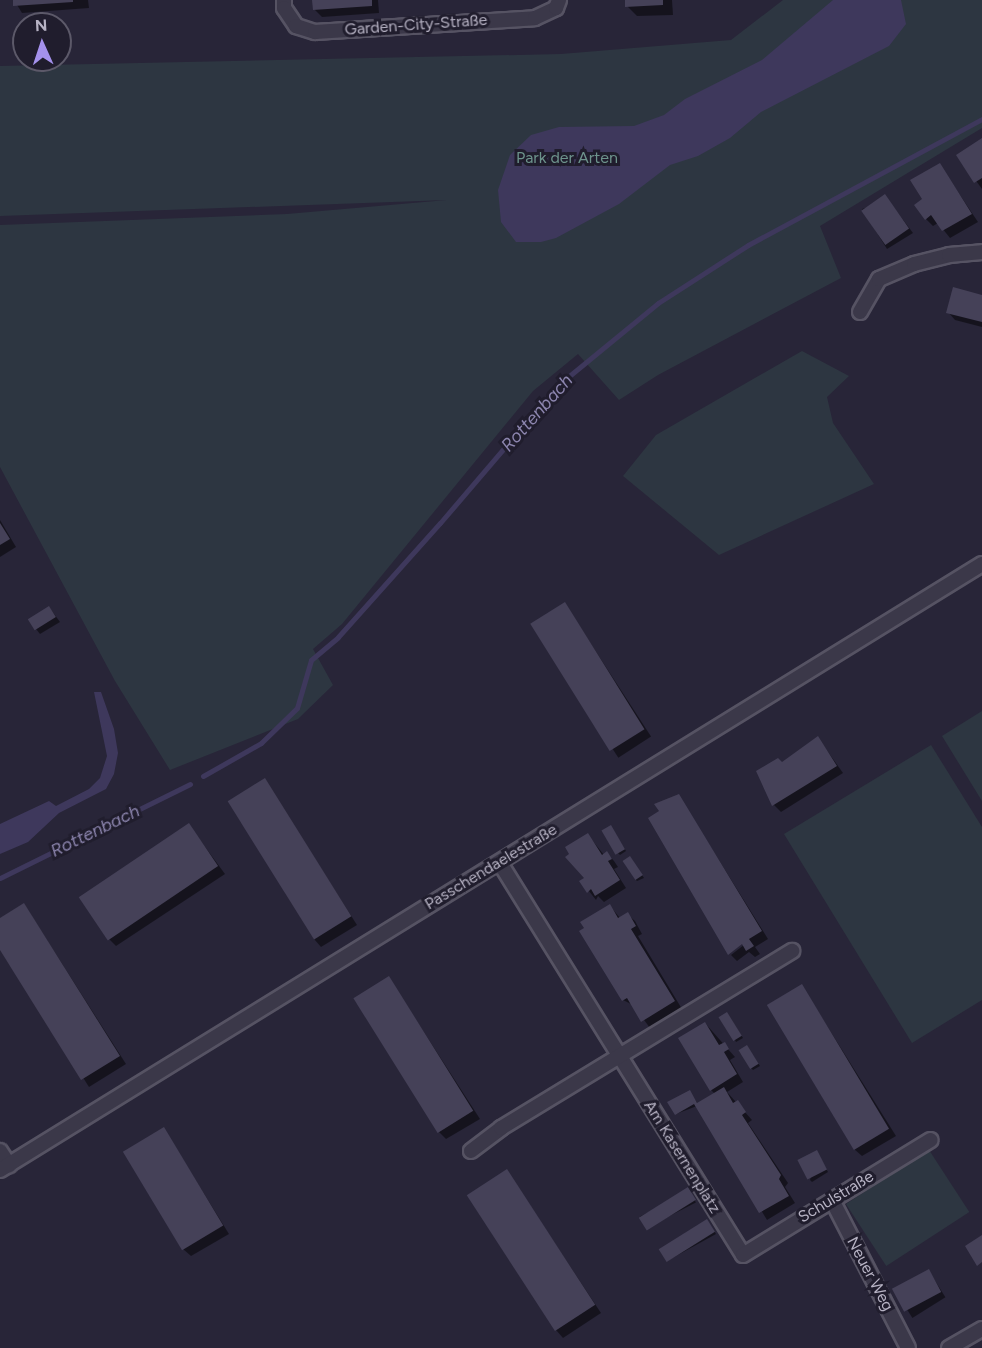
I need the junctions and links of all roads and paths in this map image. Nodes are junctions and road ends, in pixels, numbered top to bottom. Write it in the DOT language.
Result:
graph roads {
  1 [pos="284,0"];
  2 [pos="559,0"];
  3 [pos="982,252"];
  4 [pos="860,312"];
  5 [pos="982,564"];
  6 [pos="500,863"];
  7 [pos="792,951"];
  8 [pos="621,1058"];
  9 [pos="931,1140"];
  10 [pos="471,1151"];
  11 [pos="0,1152"];
  12 [pos="4,1168"];
  13 [pos="832,1200"];
  14 [pos="742,1256"];
  15 [pos="982,1329"];
  16 [pos="909,1348"];
  17 [pos="949,1348"];
  1 -- 2 [label="street, Garden-City-Straße"];
  3 -- 4 [label="street"];
  5 -- 6 [label="street, Passchendaelestraße"];
  6 -- 8 [label="street, Am Kasernenplatz"];
  6 -- 12 [label="street, Passchendaelestraße"];
  7 -- 8 [label="street"];
  8 -- 10 [label="street"];
  8 -- 14 [label="street, Am Kasernenplatz"];
  9 -- 13 [label="street, Schulstraße"];
  11 -- 12 [label="street"];
  13 -- 14 [label="street, Schulstraße"];
  13 -- 16 [label="street, Neuer Weg"];
  15 -- 17 [label="street"];
}
